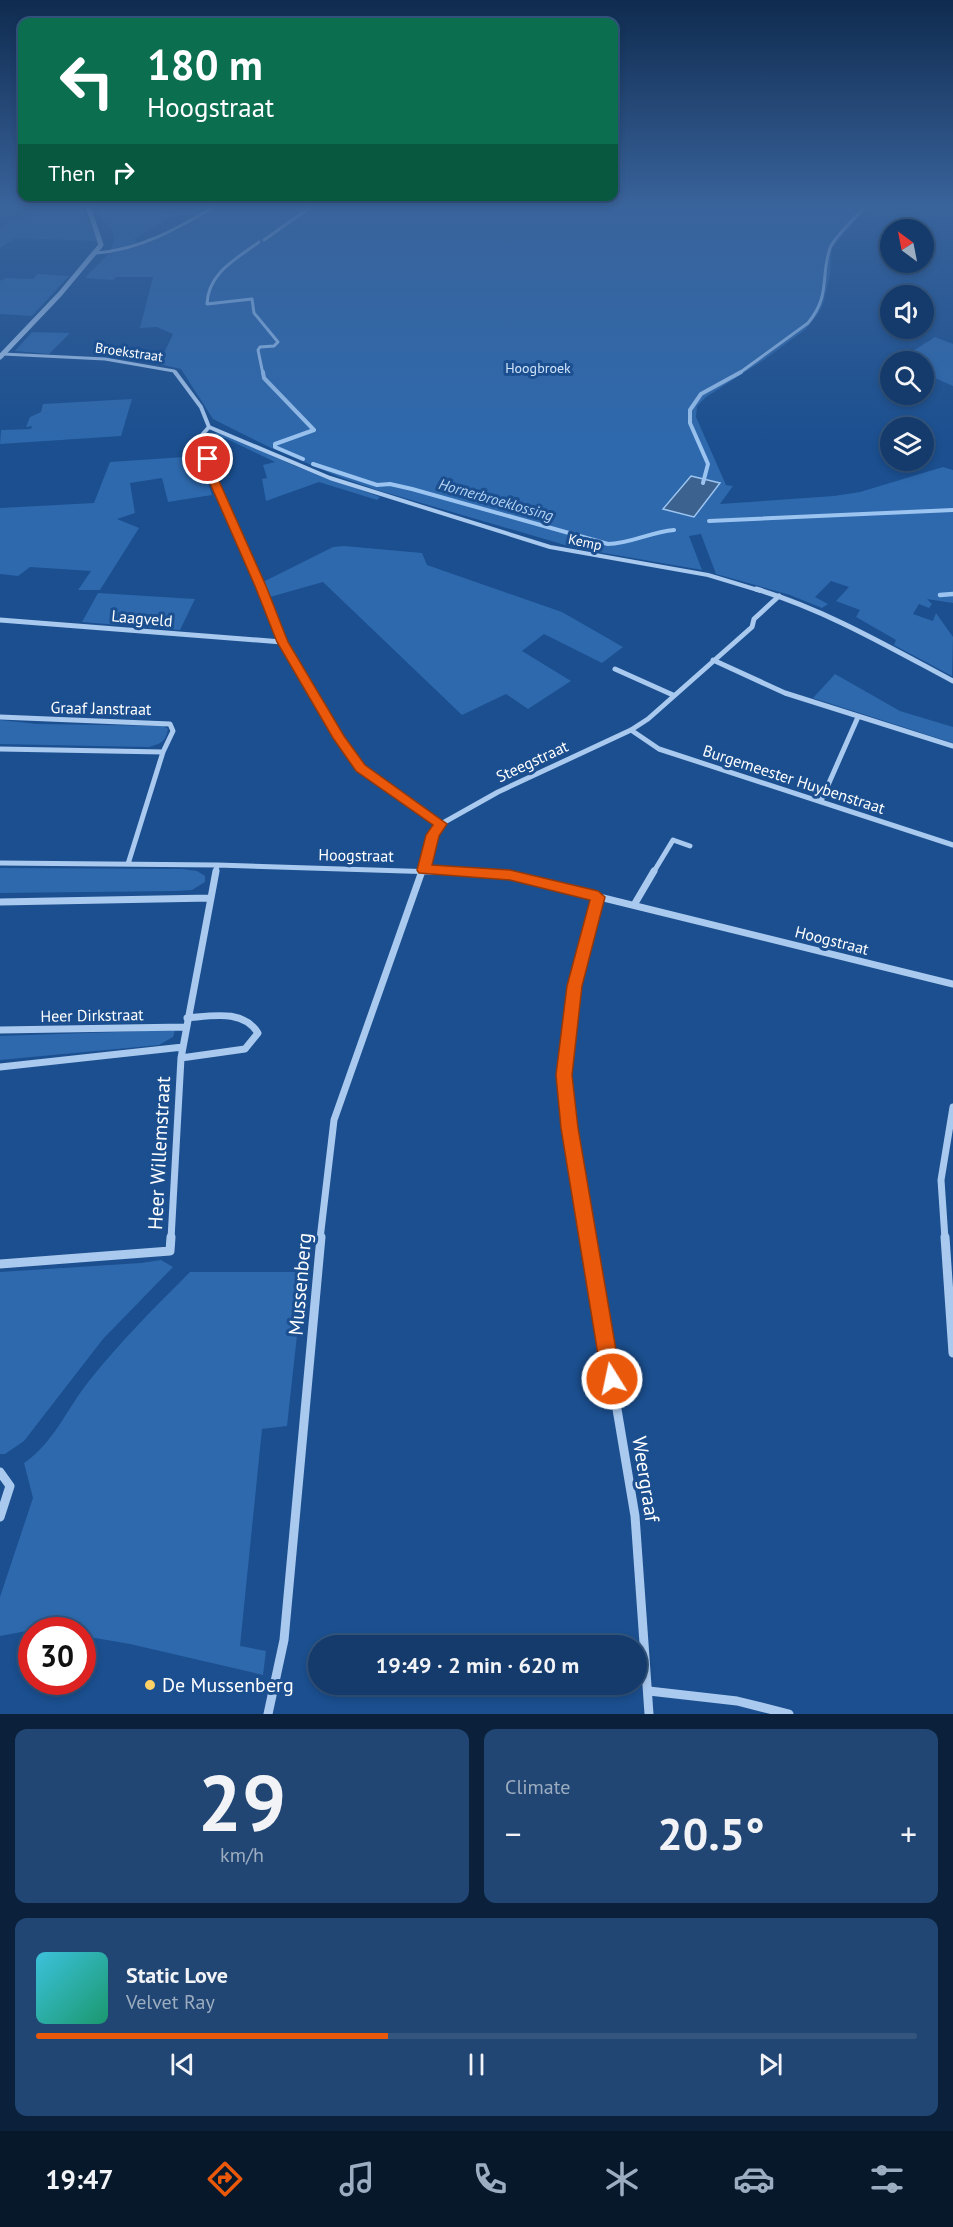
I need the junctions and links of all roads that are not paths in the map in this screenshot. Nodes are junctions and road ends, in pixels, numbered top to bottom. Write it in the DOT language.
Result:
graph roads {
  1 [pos="66,286"];
  2 [pos="1,356"];
  3 [pos="209,427"];
  4 [pos="779,596"];
  5 [pos="0,620"];
  6 [pos="282,642"];
  7 [pos="713,660"];
  8 [pos="615,669"];
  9 [pos="953,681"];
  10 [pos="674,695"];
  11 [pos="0,717"];
  12 [pos="858,717"];
  13 [pos="631,730"];
  14 [pos="953,746"];
  15 [pos="0,749"];
  16 [pos="163,752"];
  17 [pos="821,801"];
  18 [pos="441,824"];
  19 [pos="953,845"];
  20 [pos="690,846"];
  21 [pos="0,863"];
  22 [pos="128,864"];
  23 [pos="217,865"];
  24 [pos="424,870"];
  25 [pos="598,897"];
  26 [pos="211,898"];
  27 [pos="0,902"];
  28 [pos="634,905"];
  29 [pos="953,984"];
  30 [pos="187,1018"];
  31 [pos="185,1027"];
  32 [pos="0,1030"];
  33 [pos="183,1047"];
  34 [pos="181,1058"];
  35 [pos="0,1066"];
  36 [pos="953,1107"];
  37 [pos="0,1264"];
  38 [pos="953,1353"];
  39 [pos="0,1472"];
  40 [pos="0,1517"];
  41 [pos="649,1691"];
  42 [pos="268,1714"];
  43 [pos="649,1714"];
  44 [pos="789,1714"];
  1 -- 2 [label="street"];
  2 -- 3 [label="street, Broekstraat"];
  3 -- 4 [label="street, Kemp"];
  3 -- 6 [label="street"];
  4 -- 7 [label="street, Steegstraat"];
  4 -- 9 [label="street, Kemp"];
  5 -- 6 [label="street, Laagveld"];
  6 -- 18 [label="street"];
  7 -- 10 [label="street, Steegstraat"];
  7 -- 12 [label="street"];
  8 -- 10 [label="street"];
  10 -- 13 [label="street, Steegstraat"];
  11 -- 16 [label="street, Graaf Janstraat"];
  12 -- 14 [label="street"];
  12 -- 17 [label="street"];
  13 -- 17 [label="street, Burgemeester Huybenstraat"];
  13 -- 18 [label="street, Steegstraat"];
  15 -- 16 [label="street"];
  16 -- 22 [label="street, Graaf Janstraat"];
  17 -- 19 [label="street, Burgemeester Huybenstraat"];
  18 -- 24 [label="street"];
  20 -- 28 [label="street"];
  21 -- 22 [label="street, Hoogstraat"];
  22 -- 23 [label="street, Hoogstraat"];
  23 -- 24 [label="street, Hoogstraat"];
  23 -- 26 [label="street"];
  24 -- 25 [label="street, Hoogstraat"];
  24 -- 42 [label="street, Mussenberg"];
  25 -- 28 [label="street, Hoogstraat"];
  25 -- 41 [label="street, Weergraaf"];
  26 -- 27 [label="street"];
  26 -- 30 [label="street, Heer Willemstraat"];
  28 -- 29 [label="street, Hoogstraat"];
  30 -- 31 [label="street, Heer Willemstraat"];
  30 -- 34 [label="street, Heer Willemstraat"];
  31 -- 32 [label="street, Heer Dirkstraat"];
  31 -- 33 [label="street, Heer Willemstraat"];
  33 -- 34 [label="street, Heer Willemstraat"];
  33 -- 35 [label="street"];
  34 -- 37 [label="street, Heer Willemstraat"];
  36 -- 38 [label="street"];
  39 -- 40 [label="street"];
  41 -- 43 [label="street, Weergraaf"];
  41 -- 44 [label="street"];
}
